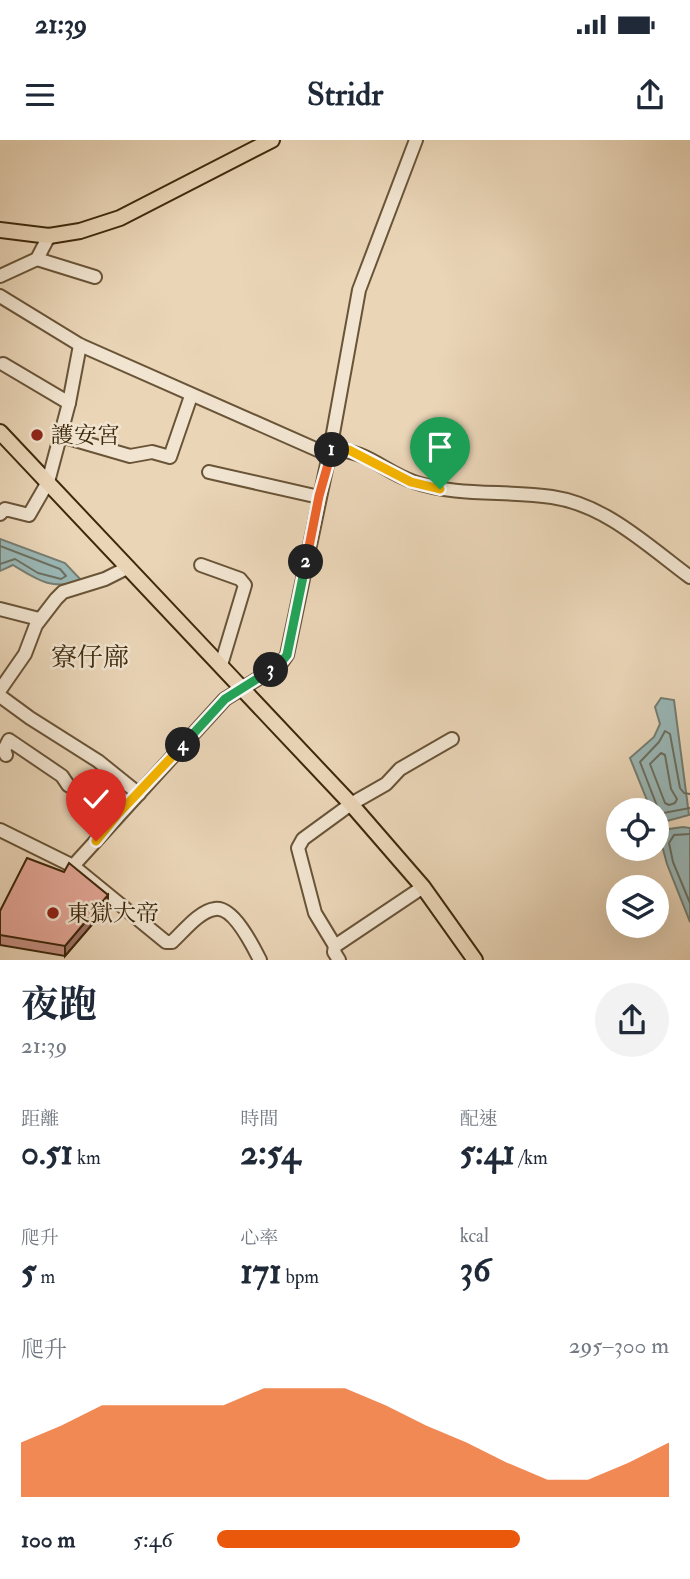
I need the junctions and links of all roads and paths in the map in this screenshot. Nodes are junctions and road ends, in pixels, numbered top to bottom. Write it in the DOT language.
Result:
graph roads {
  1 [pos="272,140"];
  2 [pos="416,140"];
  3 [pos="0,230"];
  4 [pos="49,236"];
  5 [pos="37,259"];
  6 [pos="0,276"];
  7 [pos="95,277"];
  8 [pos="0,296"];
  9 [pos="80,345"];
  10 [pos="4,364"];
  11 [pos="191,396"];
  12 [pos="69,403"];
  13 [pos="0,432"];
  14 [pos="61,436"];
  15 [pos="330,452"];
  16 [pos="209,472"];
  17 [pos="48,482"];
  18 [pos="319,496"];
  19 [pos="0,514"];
  20 [pos="201,565"];
  21 [pos="127,568"];
  22 [pos="690,577"];
  23 [pos="0,609"];
  24 [pos="39,619"];
  25 [pos="221,665"];
  26 [pos="242,688"];
  27 [pos="0,693"];
  28 [pos="452,739"];
  29 [pos="6,755"];
  30 [pos="139,794"];
  31 [pos="351,804"];
  32 [pos="118,814"];
  33 [pos="0,830"];
  34 [pos="73,866"];
  35 [pos="423,887"];
  36 [pos="335,946"];
  37 [pos="260,960"];
  38 [pos="339,960"];
  39 [pos="475,960"];
  1 -- 4 [label="main road"];
  2 -- 15 [label="street"];
  3 -- 4 [label="main road"];
  4 -- 5 [label="street"];
  5 -- 6 [label="street"];
  5 -- 7 [label="street"];
  8 -- 9 [label="street"];
  9 -- 11 [label="street"];
  9 -- 12 [label="street"];
  10 -- 12 [label="street"];
  11 -- 14 [label="street"];
  11 -- 15 [label="street"];
  12 -- 14 [label="street"];
  13 -- 17 [label="main road"];
  14 -- 17 [label="street"];
  15 -- 18 [label="street"];
  15 -- 22 [label="street"];
  16 -- 18 [label="street"];
  17 -- 19 [label="street"];
  17 -- 21 [label="main road"];
  18 -- 26 [label="street"];
  20 -- 25 [label="street"];
  21 -- 24 [label="street"];
  21 -- 25 [label="main road"];
  23 -- 24 [label="street"];
  24 -- 27 [label="street"];
  25 -- 26 [label="main road"];
  26 -- 30 [label="street"];
  26 -- 31 [label="main road"];
  27 -- 30 [label="street"];
  28 -- 31 [label="street"];
  29 -- 32 [label="street"];
  30 -- 32 [label="street"];
  31 -- 35 [label="main road"];
  31 -- 36 [label="street"];
  32 -- 34 [label="street"];
  33 -- 34 [label="street"];
  34 -- 37 [label="street"];
  35 -- 36 [label="street"];
  35 -- 39 [label="main road"];
  36 -- 38 [label="street"];
}
